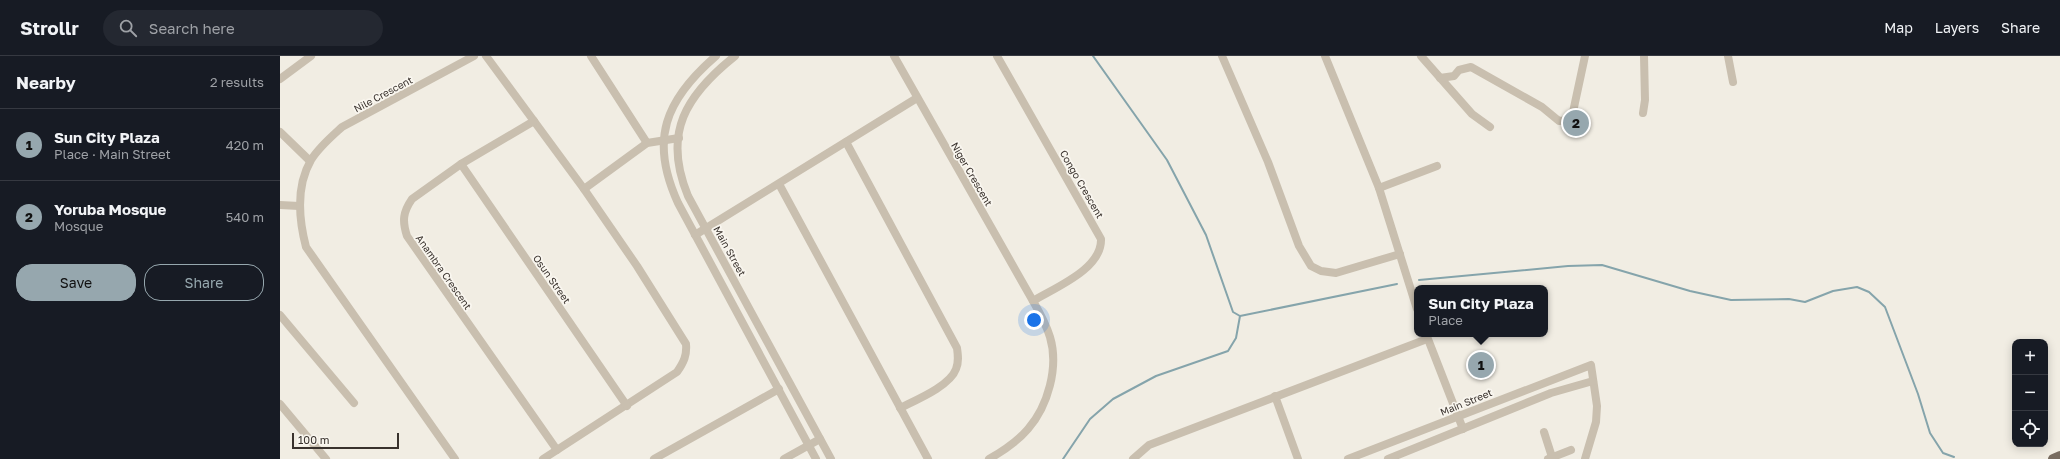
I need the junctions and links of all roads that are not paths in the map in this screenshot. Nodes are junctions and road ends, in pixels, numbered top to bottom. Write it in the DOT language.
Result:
graph roads {
  1 [pos="311,56"];
  2 [pos="474,56"];
  3 [pos="486,56"];
  4 [pos="591,56"];
  5 [pos="716,56"];
  6 [pos="735,56"];
  7 [pos="894,56"];
  8 [pos="997,56"];
  9 [pos="1222,56"];
  10 [pos="1325,56"];
  11 [pos="1421,56"];
  12 [pos="1585,56"];
  13 [pos="1644,56"];
  14 [pos="1728,56"];
  15 [pos="1440,78"];
  16 [pos="280,79"];
  17 [pos="1733,82"];
  18 [pos="917,98"];
  19 [pos="1643,113"];
  20 [pos="534,121"];
  21 [pos="1490,127"];
  22 [pos="280,132"];
  23 [pos="679,138"];
  24 [pos="663,140"];
  25 [pos="846,142"];
  26 [pos="647,143"];
  27 [pos="310,161"];
  28 [pos="461,164"];
  29 [pos="1437,166"];
  30 [pos="779,184"];
  31 [pos="1379,188"];
  32 [pos="584,189"];
  33 [pos="280,205"];
  34 [pos="299,206"];
  35 [pos="706,229"];
  36 [pos="695,235"];
  37 [pos="1400,254"];
  38 [pos="1414,299"];
  39 [pos="1033,301"];
  40 [pos="280,315"];
  41 [pos="1424,337"];
  42 [pos="1427,337"];
  43 [pos="1593,381"];
  44 [pos="1547,382"];
  45 [pos="779,389"];
  46 [pos="1551,393"];
  47 [pos="1275,396"];
  48 [pos="1496,401"];
  49 [pos="354,403"];
  50 [pos="280,404"];
  51 [pos="627,406"];
  52 [pos="900,408"];
  53 [pos="1501,414"];
  54 [pos="1458,416"];
  55 [pos="1463,430"];
  56 [pos="1544,432"];
  57 [pos="820,439"];
  58 [pos="1385,444"];
  59 [pos="808,445"];
  60 [pos="557,450"];
  61 [pos="1571,450"];
  62 [pos="2060,456"];
  63 [pos="1550,458"];
  64 [pos="326,459"];
  65 [pos="455,459"];
  66 [pos="543,459"];
  67 [pos="654,459"];
  68 [pos="784,459"];
  69 [pos="816,459"];
  70 [pos="831,459"];
  71 [pos="928,459"];
  72 [pos="989,459"];
  73 [pos="1134,459"];
  74 [pos="1298,459"];
  75 [pos="1348,459"];
  76 [pos="1390,459"];
  77 [pos="1585,459"];
  78 [pos="2053,459"];
  1 -- 16 [label="street"];
  2 -- 27 [label="street, Nile Crescent"];
  3 -- 20 [label="street"];
  4 -- 26 [label="street"];
  5 -- 24 [label="street"];
  6 -- 23 [label="street, Main Street"];
  7 -- 18 [label="street, Niger Crescent"];
  8 -- 39 [label="street, Congo Crescent"];
  9 -- 37 [label="street"];
  10 -- 31 [label="street"];
  11 -- 15 [label="street"];
  12 -- 15 [label="street"];
  13 -- 19 [label="street"];
  14 -- 17 [label="street"];
  15 -- 21 [label="street"];
  18 -- 25 [label="street"];
  18 -- 39 [label="street, Niger Crescent"];
  20 -- 28 [label="street, Anambra Crescent"];
  20 -- 32 [label="street"];
  22 -- 27 [label="street"];
  23 -- 24 [label="street"];
  23 -- 35 [label="street, Main Street"];
  24 -- 26 [label="street"];
  24 -- 36 [label="street"];
  25 -- 30 [label="street"];
  25 -- 52 [label="street"];
  26 -- 32 [label="street"];
  27 -- 34 [label="street, Nile Crescent"];
  28 -- 51 [label="street, Osun Street"];
  28 -- 60 [label="street, Anambra Crescent"];
  29 -- 31 [label="street"];
  30 -- 35 [label="street"];
  30 -- 52 [label="street"];
  31 -- 37 [label="street"];
  32 -- 51 [label="street"];
  33 -- 34 [label="street"];
  34 -- 65 [label="street, Nile Crescent"];
  35 -- 36 [label="street"];
  35 -- 57 [label="street, Main Street"];
  36 -- 45 [label="street"];
  37 -- 38 [label="street"];
  39 -- 72 [label="street, Niger Crescent"];
  40 -- 49 [label="street"];
  41 -- 47 [label="street"];
  42 -- 54 [label="street"];
  43 -- 44 [label="street, Main Street"];
  43 -- 46 [label="street"];
  43 -- 77 [label="street"];
  44 -- 46 [label="street"];
  44 -- 48 [label="street, Main Street"];
  45 -- 59 [label="street"];
  45 -- 67 [label="street"];
  46 -- 53 [label="street"];
  47 -- 73 [label="street"];
  47 -- 74 [label="street"];
  48 -- 53 [label="street"];
  48 -- 54 [label="street, Main Street"];
  50 -- 64 [label="street"];
  51 -- 60 [label="street"];
  52 -- 71 [label="street"];
  53 -- 55 [label="street"];
  54 -- 55 [label="street"];
  54 -- 58 [label="street, Main Street"];
  55 -- 76 [label="street"];
  56 -- 63 [label="street"];
  57 -- 59 [label="street"];
  57 -- 70 [label="street, Main Street"];
  58 -- 75 [label="street, Main Street"];
  58 -- 76 [label="street"];
  59 -- 68 [label="street"];
  59 -- 69 [label="street"];
  60 -- 66 [label="street"];
  61 -- 63 [label="street"];
  62 -- 78 [label="main road"];
}
